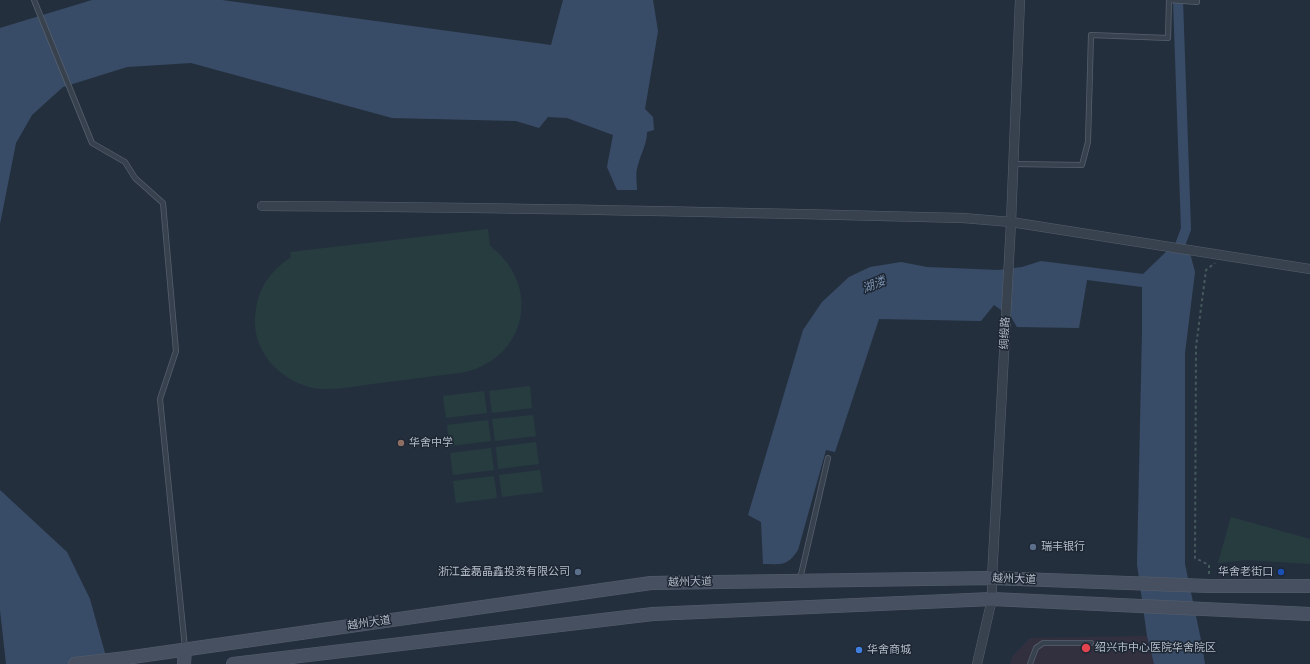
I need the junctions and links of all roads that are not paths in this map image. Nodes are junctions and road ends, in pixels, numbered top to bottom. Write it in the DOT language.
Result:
graph roads {
  1 [pos="34,0"];
  2 [pos="1020,0"];
  3 [pos="1169,0"];
  4 [pos="1197,1"];
  5 [pos="1014,164"];
  6 [pos="262,206"];
  7 [pos="1011,222"];
  8 [pos="1310,270"];
  9 [pos="828,458"];
  10 [pos="992,578"];
  11 [pos="800,581"];
  12 [pos="1310,586"];
  13 [pos="992,599"];
  14 [pos="1310,614"];
  15 [pos="1091,644"];
  16 [pos="185,649"];
  17 [pos="75,664"];
  18 [pos="184,664"];
  19 [pos="233,664"];
  20 [pos="977,664"];
  21 [pos="1030,664"];
  1 -- 16 [label="lane"];
  2 -- 5 [label="street, 绸缎路"];
  3 -- 4 [label="lane"];
  3 -- 5 [label="lane"];
  5 -- 7 [label="street, 绸缎路"];
  6 -- 7 [label="street"];
  7 -- 8 [label="street"];
  7 -- 10 [label="street, 绸缎路"];
  9 -- 11 [label="lane"];
  10 -- 11 [label="main road, 越州大道"];
  10 -- 12 [label="main road, 越州大道"];
  10 -- 13 [label="street, 绸缎路"];
  11 -- 16 [label="main road, 越州大道"];
  13 -- 14 [label="main road, 越州大道"];
  13 -- 19 [label="main road, 越州大道"];
  13 -- 20 [label="street, 绸缎路"];
  15 -- 21 [label="lane"];
  16 -- 17 [label="main road, 越州大道"];
  16 -- 18 [label="main road"];
}
